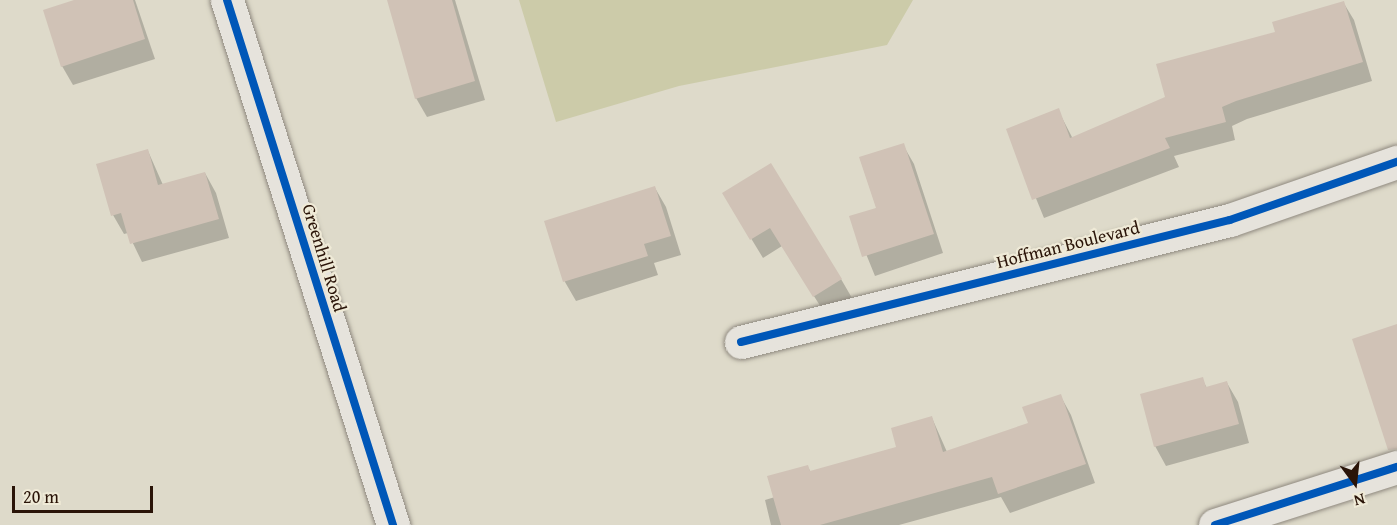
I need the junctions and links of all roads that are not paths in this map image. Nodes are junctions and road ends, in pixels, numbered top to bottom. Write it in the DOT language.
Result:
graph roads {
  1 [pos="228,0"];
  2 [pos="1397,162"];
  3 [pos="741,342"];
  4 [pos="1397,468"];
  5 [pos="393,525"];
  6 [pos="1215,525"];
  1 -- 5 [label="street, Greenhill Road"];
  2 -- 3 [label="street, Hoffman Boulevard"];
  4 -- 6 [label="street"];
}
